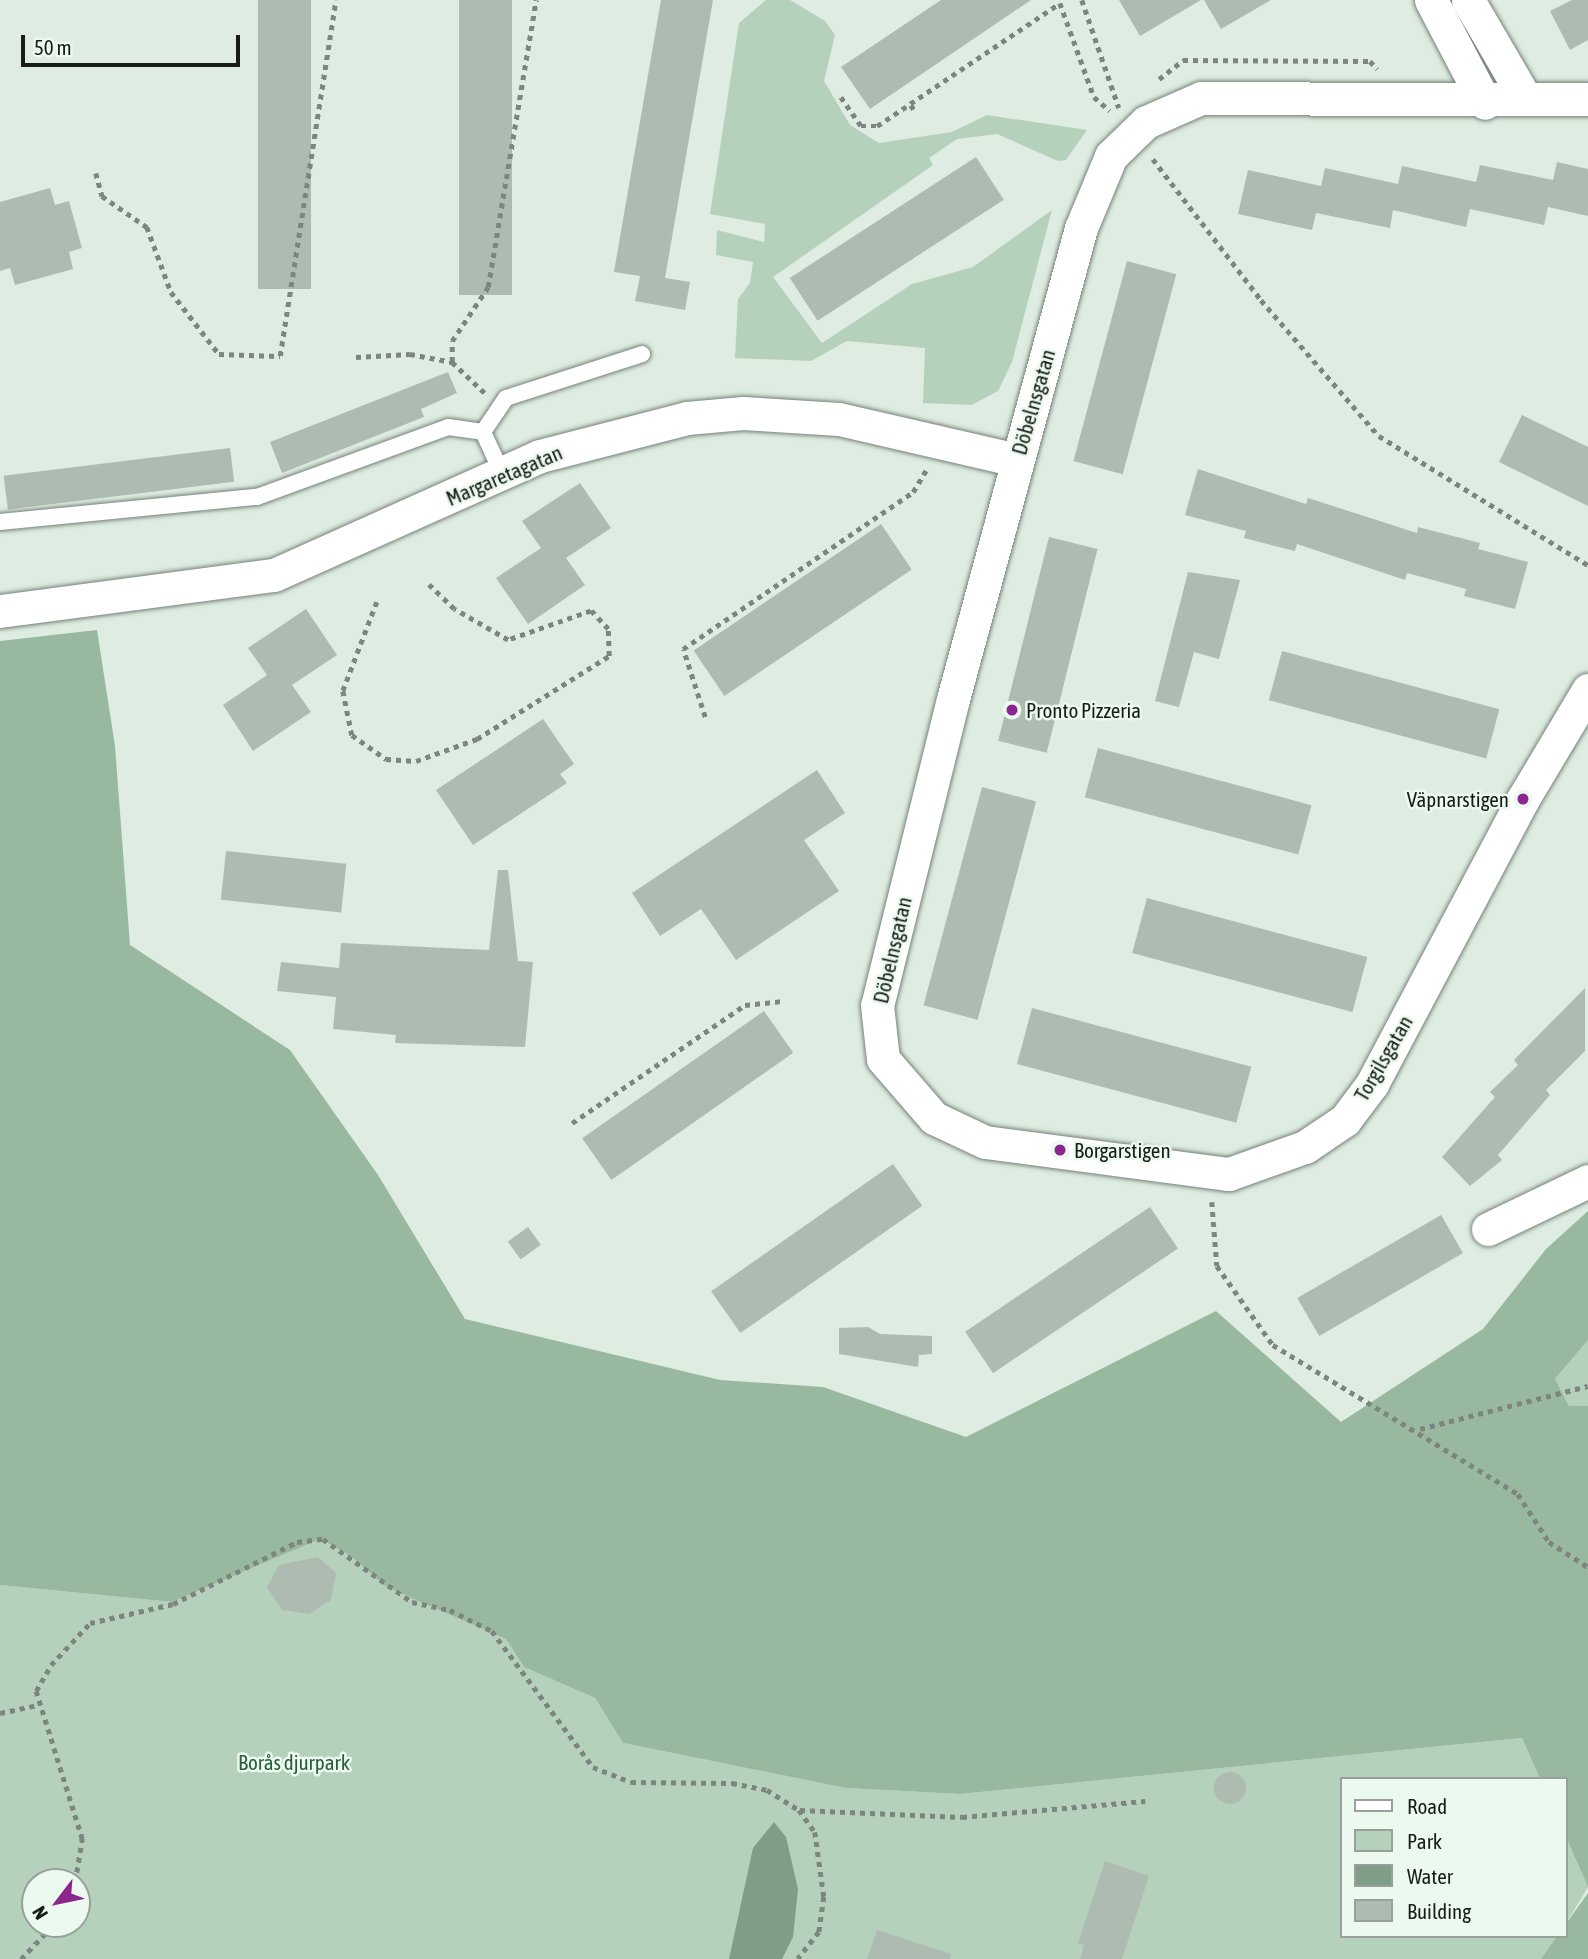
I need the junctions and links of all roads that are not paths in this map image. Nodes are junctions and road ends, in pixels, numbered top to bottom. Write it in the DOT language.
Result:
graph roads {
  1 [pos="1431,0"];
  2 [pos="1468,0"];
  3 [pos="1525,97"];
  4 [pos="1588,99"];
  5 [pos="1485,103"];
  6 [pos="642,354"];
  7 [pos="483,432"];
  8 [pos="1016,460"];
  9 [pos="502,473"];
  10 [pos="0,522"];
  11 [pos="0,611"];
  12 [pos="1588,690"];
  13 [pos="934,1118"];
  14 [pos="1588,1181"];
  15 [pos="1488,1229"];
  1 -- 5 [label="street"];
  2 -- 3 [label="street"];
  3 -- 4 [label="street, Döbelnsgatan"];
  3 -- 5 [label="street, Döbelnsgatan"];
  5 -- 8 [label="street, Döbelnsgatan"];
  6 -- 7 [label="lane"];
  7 -- 9 [label="lane"];
  7 -- 10 [label="lane"];
  8 -- 9 [label="street, Margaretagatan"];
  8 -- 13 [label="street, Döbelnsgatan"];
  9 -- 11 [label="street, Margaretagatan"];
  12 -- 13 [label="street, Torgilsgatan"];
  14 -- 15 [label="street"];
}
